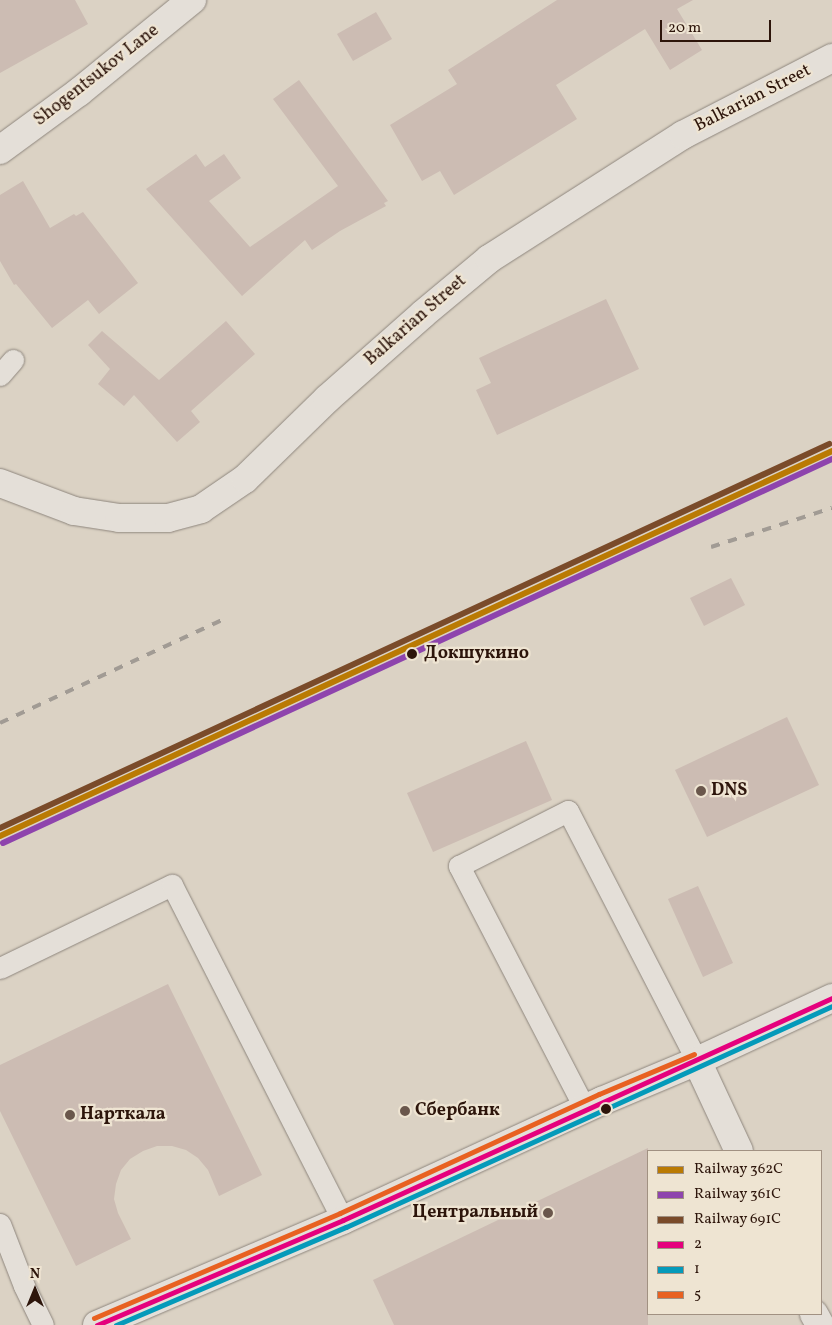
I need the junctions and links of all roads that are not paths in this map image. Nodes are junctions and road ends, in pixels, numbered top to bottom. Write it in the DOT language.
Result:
graph roads {
  1 [pos="192,0"];
  2 [pos="832,58"];
  3 [pos="0,150"];
  4 [pos="0,483"];
  5 [pos="0,968"];
  6 [pos="832,998"];
  7 [pos="697,1061"];
  8 [pos="585,1109"];
  9 [pos="739,1150"];
  10 [pos="344,1220"];
  11 [pos="0,1224"];
  12 [pos="43,1325"];
  13 [pos="97,1325"];
  1 -- 3 [label="street, Shogentsukov Lane"];
  2 -- 4 [label="street, Balkarian Street"];
  5 -- 10 [label="lane"];
  6 -- 7 [label="street"];
  7 -- 8 [label="street"];
  7 -- 8 [label="lane"];
  7 -- 9 [label="street"];
  8 -- 10 [label="street"];
  10 -- 13 [label="street"];
  11 -- 12 [label="lane"];
}
